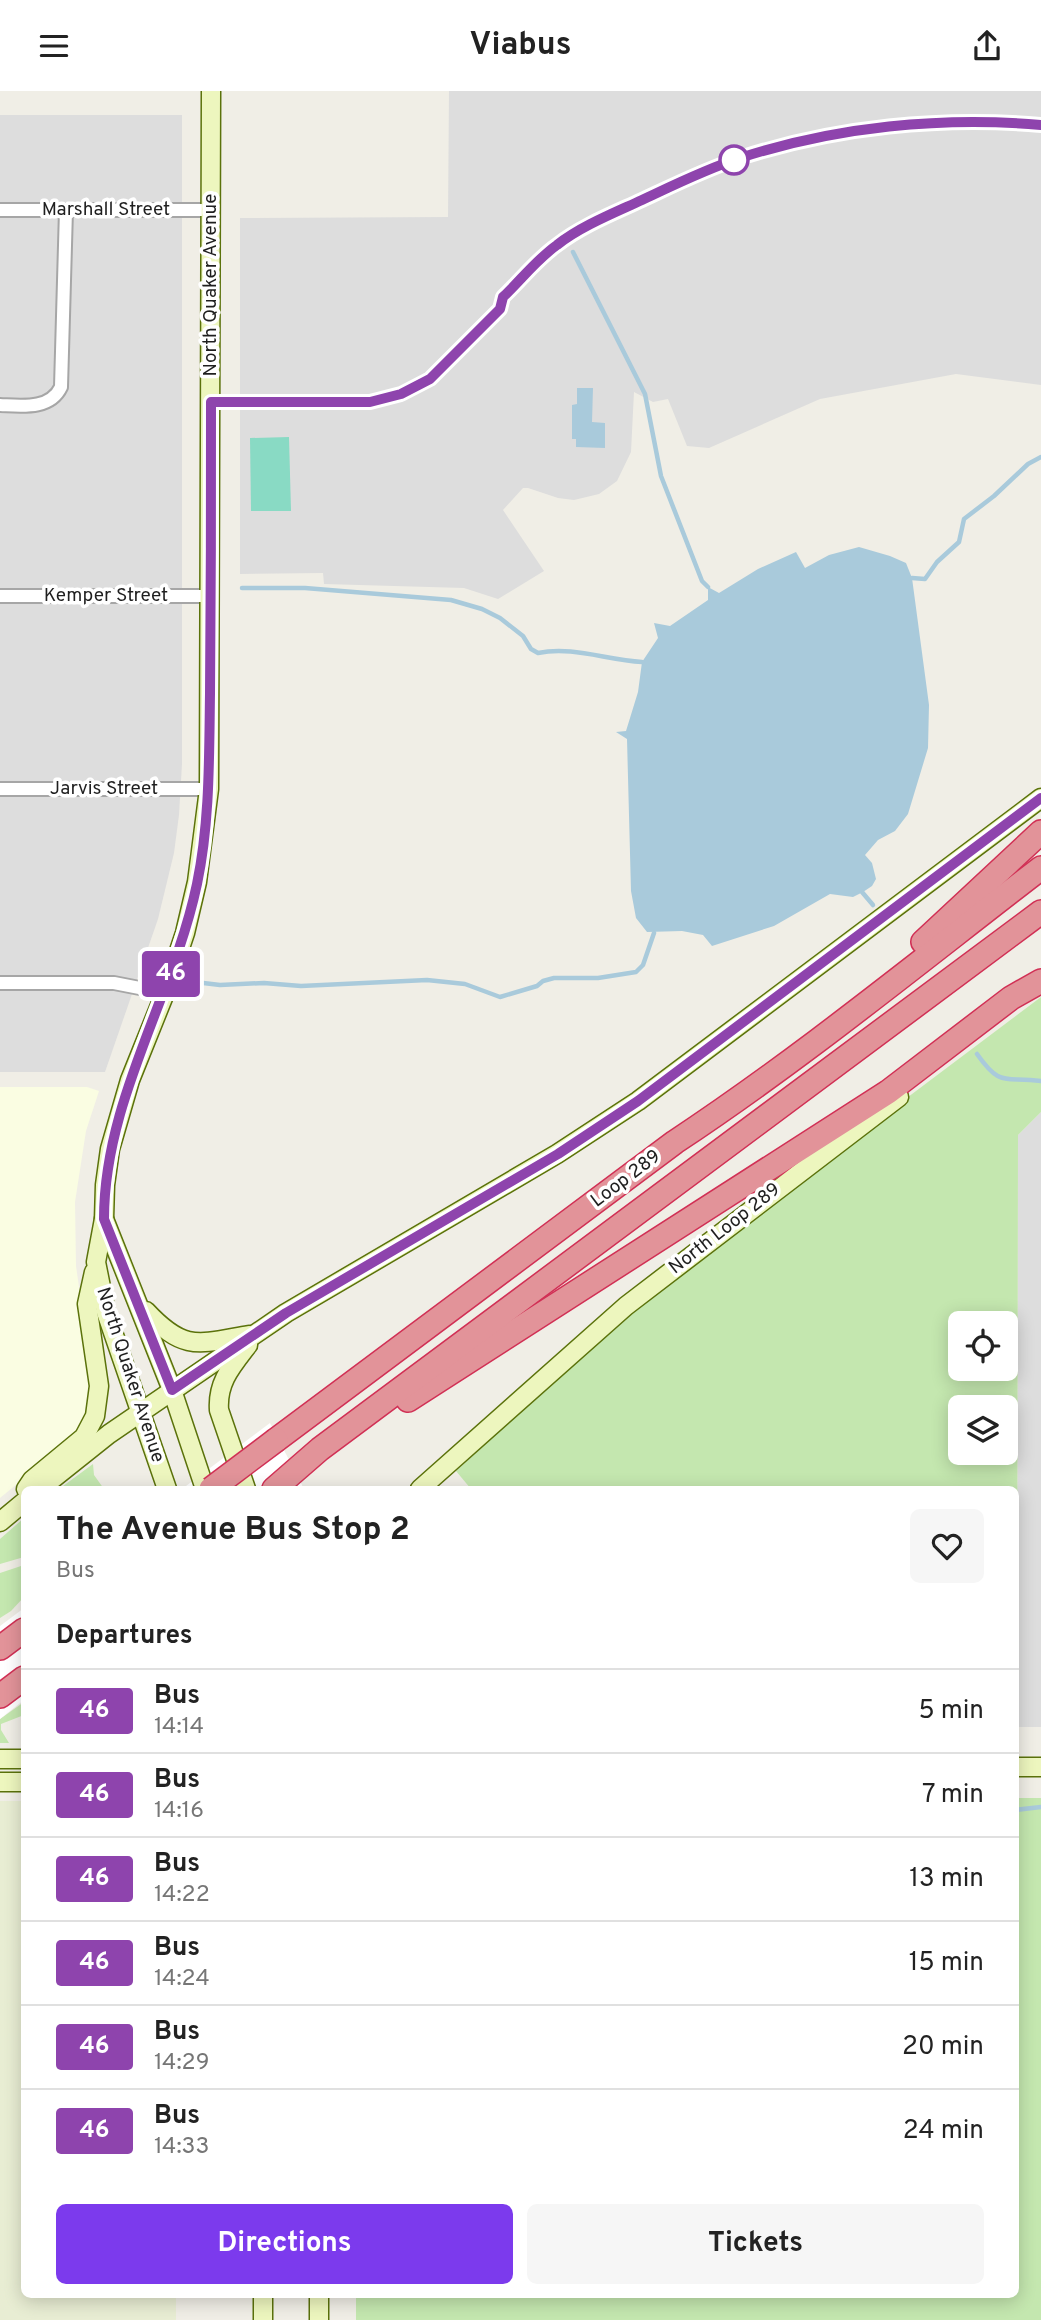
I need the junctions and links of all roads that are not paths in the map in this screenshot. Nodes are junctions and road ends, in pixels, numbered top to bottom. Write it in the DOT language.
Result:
graph roads {
  1 [pos="211,91"];
  2 [pos="0,211"];
  3 [pos="66,211"];
  4 [pos="211,211"];
  5 [pos="0,405"];
  6 [pos="0,596"];
  7 [pos="211,596"];
  8 [pos="0,789"];
  9 [pos="209,789"];
  10 [pos="1041,798"];
  11 [pos="1041,832"];
  12 [pos="1041,868"];
  13 [pos="1041,912"];
  14 [pos="1041,982"];
  15 [pos="0,983"];
  16 [pos="165,993"];
  17 [pos="675,1142"];
  18 [pos="104,1219"];
  19 [pos="96,1262"];
  20 [pos="138,1301"];
  21 [pos="256,1333"];
  22 [pos="172,1390"];
  23 [pos="140,1412"];
  24 [pos="295,1474"];
  25 [pos="28,1486"];
  26 [pos="44,1486"];
  27 [pos="166,1486"];
  28 [pos="204,1486"];
  29 [pos="215,1486"];
  30 [pos="245,1486"];
  31 [pos="278,1486"];
  32 [pos="423,1486"];
  33 [pos="21,1497"];
  34 [pos="12,1512"];
  35 [pos="21,1632"];
  36 [pos="0,1649"];
  37 [pos="21,1680"];
  38 [pos="0,1696"];
  39 [pos="0,1759"];
  40 [pos="21,1759"];
  41 [pos="1019,1767"];
  42 [pos="1041,1767"];
  43 [pos="0,1782"];
  44 [pos="21,1782"];
  45 [pos="263,2298"];
  46 [pos="319,2298"];
  47 [pos="263,2320"];
  48 [pos="319,2320"];
  1 -- 4 [label="main road, North Quaker Avenue"];
  2 -- 3 [label="street, Marshall Street"];
  3 -- 4 [label="street, Marshall Street"];
  3 -- 5 [label="street"];
  4 -- 7 [label="main road, North Quaker Avenue"];
  6 -- 7 [label="street, Kemper Street"];
  7 -- 9 [label="main road, North Quaker Avenue"];
  8 -- 9 [label="street, Jarvis Street"];
  9 -- 16 [label="main road, North Quaker Avenue"];
  10 -- 21 [label="main road"];
  11 -- 17 [label="highway"];
  12 -- 17 [label="highway, Loop 289"];
  13 -- 24 [label="highway, Loop 289"];
  14 -- 24 [label="highway"];
  14 -- 32 [label="main road, North Loop 289"];
  15 -- 16 [label="street"];
  16 -- 18 [label="main road, North Quaker Avenue"];
  17 -- 29 [label="highway, Loop 289, bridge"];
  18 -- 19 [label="main road, North Quaker Avenue"];
  18 -- 20 [label="main road, North Quaker Avenue"];
  19 -- 23 [label="main road, North Quaker Avenue"];
  19 -- 25 [label="main road"];
  20 -- 21 [label="main road"];
  20 -- 22 [label="main road, North Quaker Avenue"];
  21 -- 22 [label="main road"];
  21 -- 30 [label="main road"];
  22 -- 23 [label="main road"];
  22 -- 28 [label="main road, North Quaker Avenue"];
  23 -- 26 [label="main road"];
  23 -- 27 [label="main road, North Quaker Avenue"];
  24 -- 31 [label="highway, Loop 289"];
  33 -- 34 [label="main road"];
  35 -- 36 [label="highway"];
  37 -- 38 [label="highway"];
  39 -- 40 [label="main road"];
  41 -- 42 [label="main road"];
  43 -- 44 [label="main road"];
  45 -- 47 [label="main road"];
  46 -- 48 [label="main road"];
}
